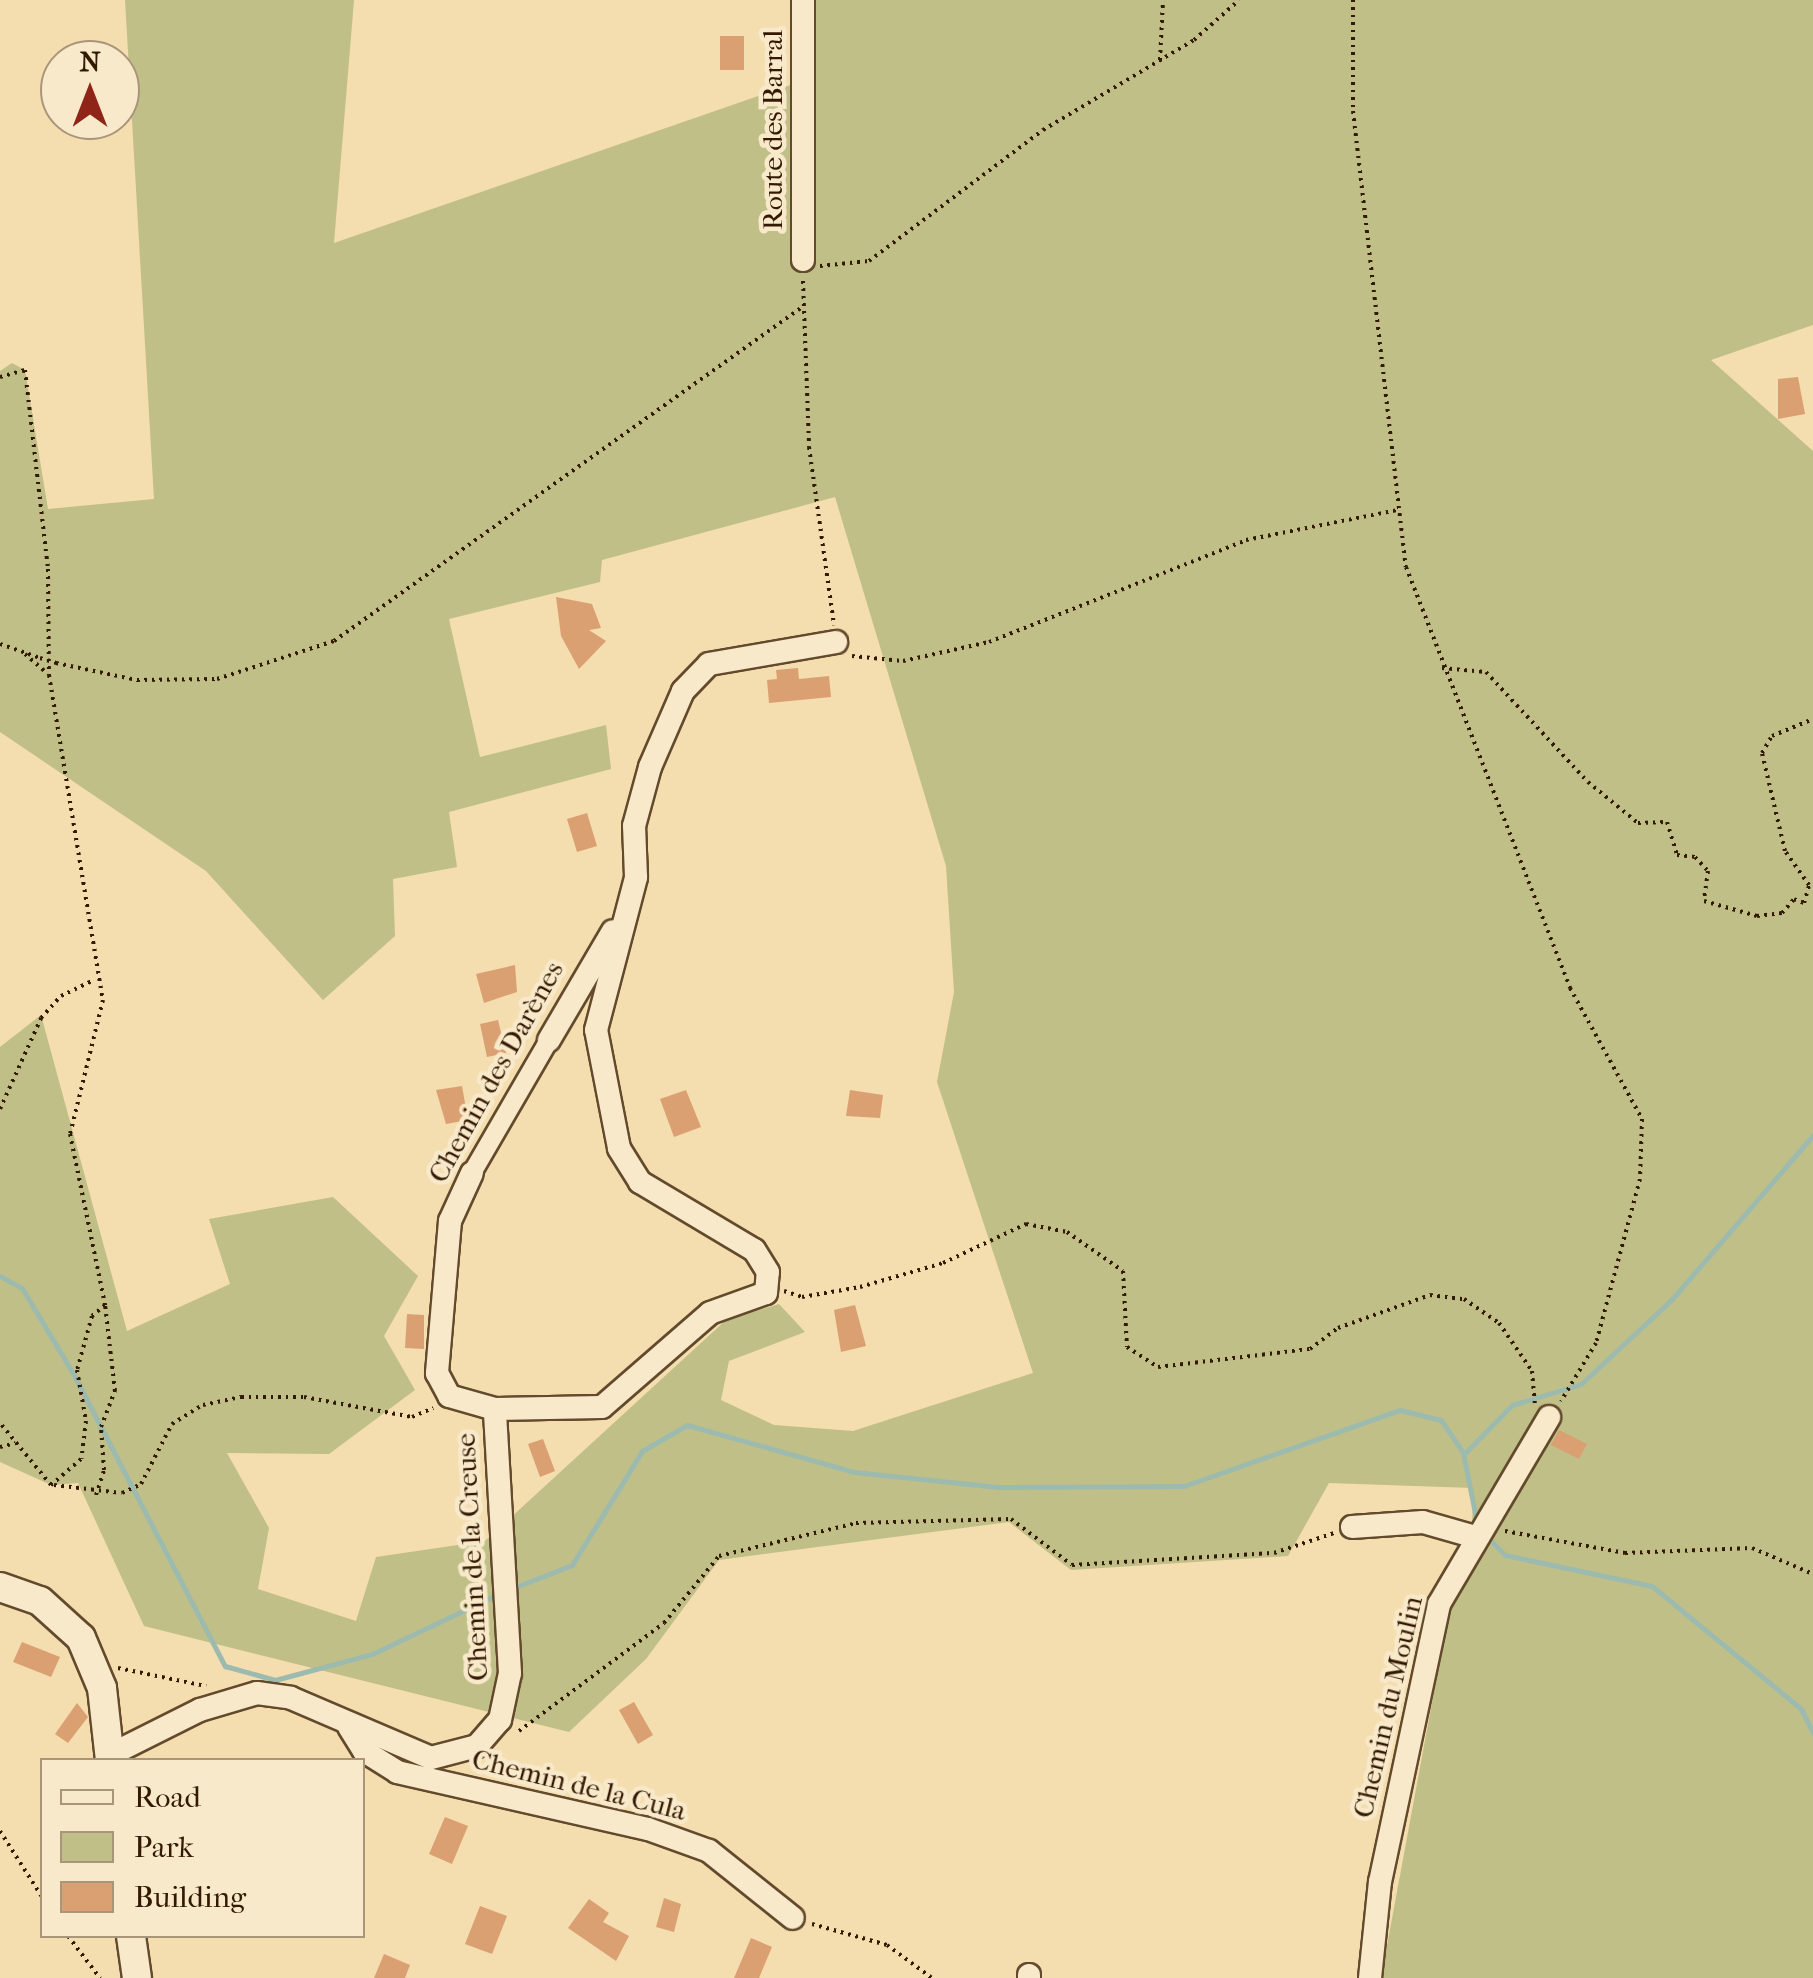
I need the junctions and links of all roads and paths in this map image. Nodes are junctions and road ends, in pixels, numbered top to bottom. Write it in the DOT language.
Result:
graph roads {
  1 [pos="803,0"];
  2 [pos="1163,0"];
  3 [pos="1239,0"];
  4 [pos="1353,0"];
  5 [pos="1160,60"];
  6 [pos="803,260"];
  7 [pos="802,307"];
  8 [pos="0,377"];
  9 [pos="1397,512"];
  10 [pos="836,642"];
  11 [pos="0,644"];
  12 [pos="22,651"];
  13 [pos="1442,668"];
  14 [pos="48,674"];
  15 [pos="1813,718"];
  16 [pos="624,915"];
  17 [pos="94,980"];
  18 [pos="549,1040"];
  19 [pos="0,1109"];
  20 [pos="472,1173"];
  21 [pos="767,1284"];
  22 [pos="105,1304"];
  23 [pos="1573,1388"];
  24 [pos="449,1396"];
  25 [pos="494,1410"];
  26 [pos="1541,1411"];
  27 [pos="0,1423"];
  28 [pos="16,1443"];
  29 [pos="0,1447"];
  30 [pos="51,1485"];
  31 [pos="96,1495"];
  32 [pos="1352,1527"];
  33 [pos="1476,1530"];
  34 [pos="1813,1574"];
  35 [pos="0,1587"];
  36 [pos="95,1663"];
  37 [pos="239,1696"];
  38 [pos="347,1724"];
  39 [pos="513,1736"];
  40 [pos="110,1758"];
  41 [pos="0,1831"];
  42 [pos="40,1894"];
  43 [pos="793,1918"];
  44 [pos="70,1938"];
  45 [pos="132,1938"];
  46 [pos="100,1978"];
  47 [pos="136,1978"];
  48 [pos="932,1978"];
  49 [pos="1370,1978"];
  1 -- 6 [label="street, Route des Barral"];
  2 -- 5 [label="path"];
  3 -- 5 [label="path"];
  4 -- 9 [label="path"];
  5 -- 6 [label="path"];
  6 -- 7 [label="path"];
  7 -- 10 [label="path"];
  7 -- 12 [label="path, bridge"];
  8 -- 14 [label="path"];
  9 -- 10 [label="path"];
  9 -- 13 [label="path"];
  10 -- 16 [label="street"];
  11 -- 12 [label="path"];
  12 -- 14 [label="path"];
  13 -- 15 [label="path"];
  13 -- 23 [label="path"];
  14 -- 17 [label="path"];
  16 -- 18 [label="street, Chemin des Darènes"];
  16 -- 21 [label="street"];
  17 -- 19 [label="path"];
  17 -- 22 [label="path"];
  18 -- 20 [label="street, Chemin des Darènes"];
  20 -- 24 [label="street, Chemin des Darènes"];
  21 -- 25 [label="street, Chemin de la Creuse"];
  21 -- 26 [label="path"];
  22 -- 30 [label="path"];
  22 -- 31 [label="path"];
  24 -- 25 [label="street"];
  24 -- 31 [label="path"];
  25 -- 38 [label="street, Chemin de la Creuse"];
  26 -- 33 [label="street, Chemin du Moulin"];
  27 -- 28 [label="path"];
  28 -- 29 [label="path"];
  28 -- 30 [label="path"];
  30 -- 31 [label="path"];
  32 -- 33 [label="street"];
  32 -- 39 [label="path"];
  33 -- 34 [label="path"];
  33 -- 49 [label="street, Chemin du Moulin"];
  35 -- 36 [label="street"];
  36 -- 37 [label="path"];
  36 -- 40 [label="street"];
  37 -- 38 [label="street, Chemin de la Creuse"];
  37 -- 40 [label="street, Chemin de la Creuse"];
  38 -- 43 [label="street, Chemin de la Cula"];
  41 -- 42 [label="path"];
  43 -- 48 [label="path"];
  44 -- 46 [label="path"];
  45 -- 47 [label="street"];
}
